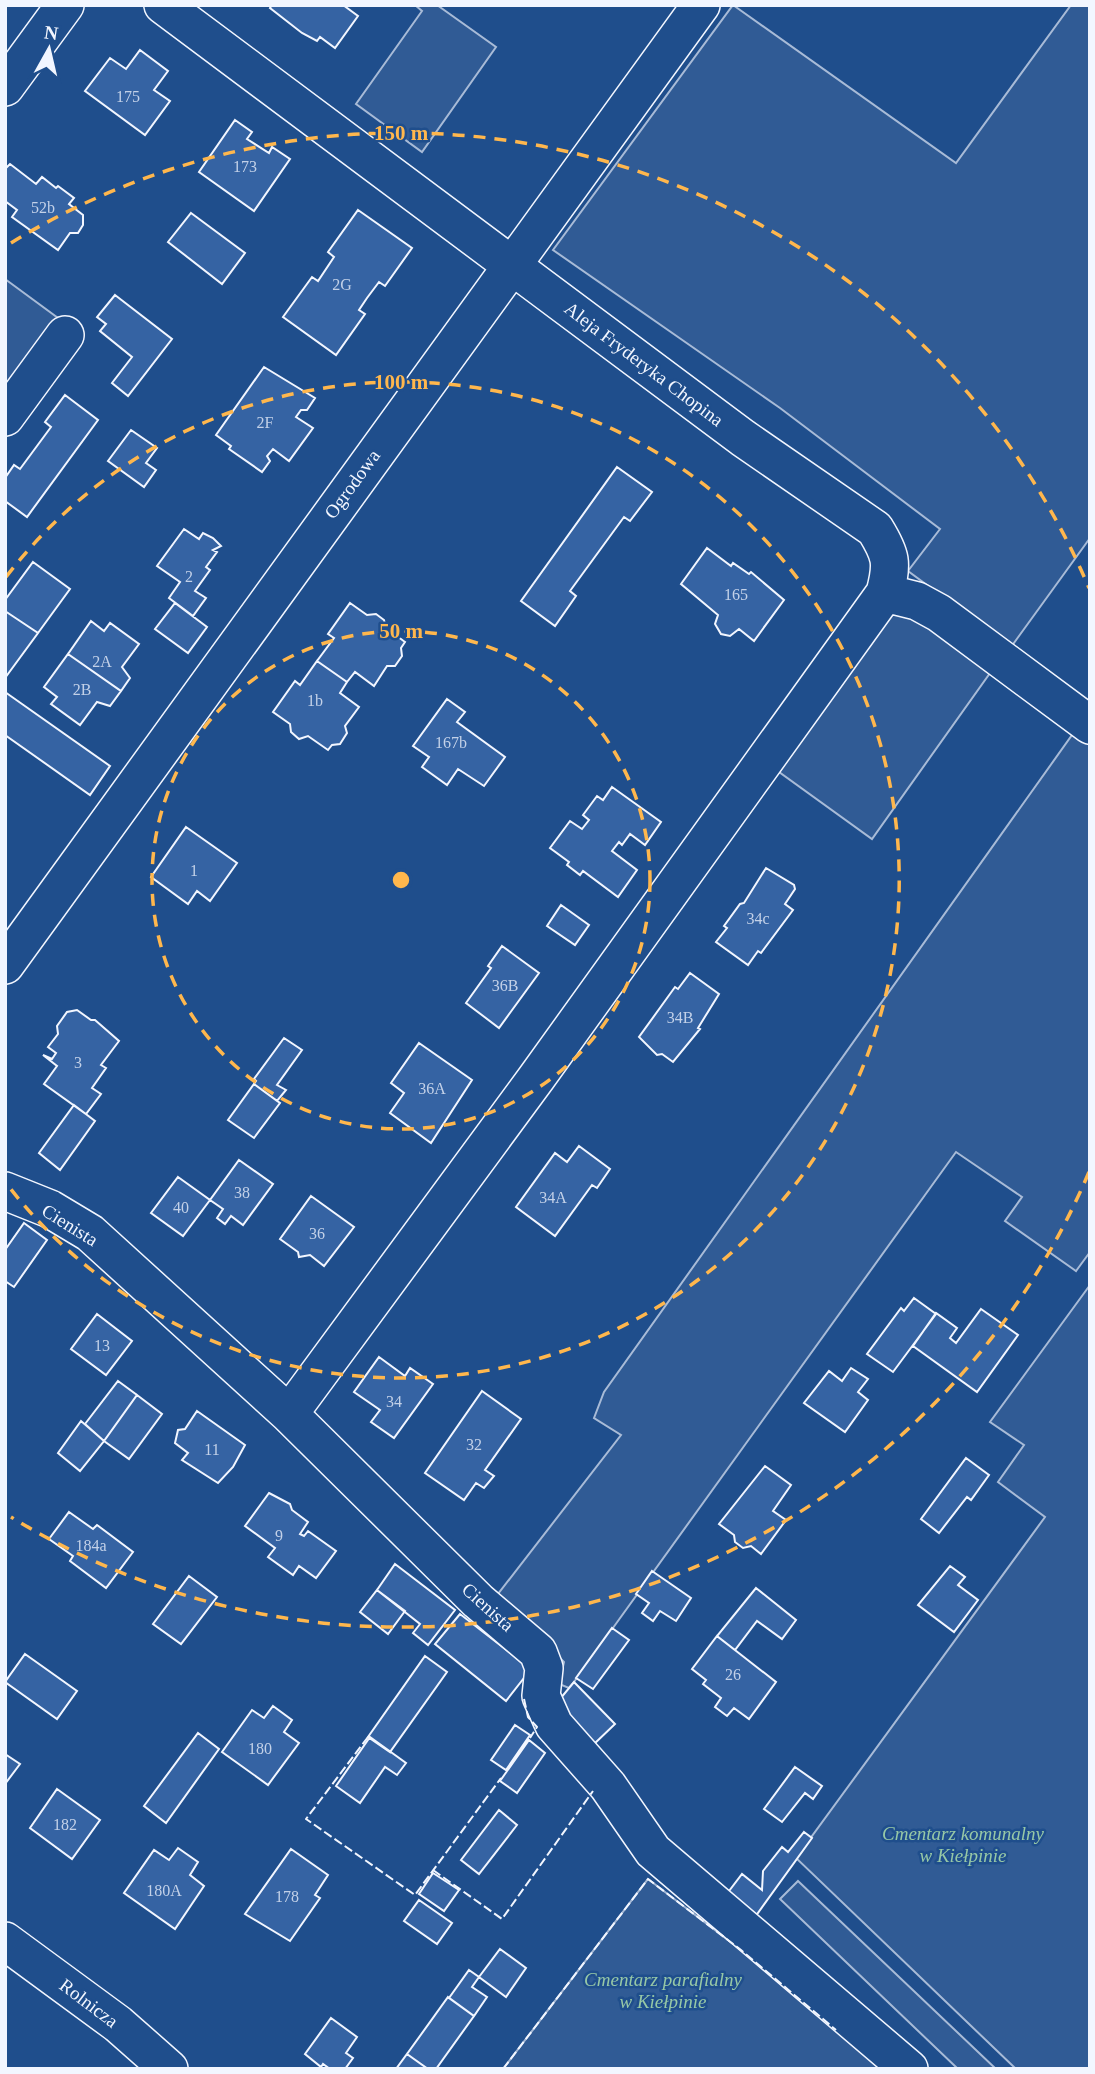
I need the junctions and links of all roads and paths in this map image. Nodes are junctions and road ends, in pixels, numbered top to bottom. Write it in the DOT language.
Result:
graph roads {
  1 [pos="65,5"];
  2 [pos="163,5"];
  3 [pos="701,5"];
  4 [pos="5,87"];
  5 [pos="511,265"];
  6 [pos="65,335"];
  7 [pos="5,417"];
  8 [pos="885,593"];
  9 [pos="1090,725"];
  10 [pos="5,965"];
  11 [pos="5,1191"];
  12 [pos="289,1415"];
  13 [pos="5,1941"];
  14 [pos="169,2069"];
  15 [pos="909,2069"];
  1 -- 4 [label="street"];
  2 -- 5 [label="street, Aleja Fryderyka Chopina"];
  3 -- 5 [label="street, Ogrodowa"];
  5 -- 8 [label="street, Aleja Fryderyka Chopina"];
  5 -- 10 [label="street, Ogrodowa"];
  6 -- 7 [label="street"];
  8 -- 9 [label="street"];
  8 -- 12 [label="street"];
  11 -- 12 [label="street, Cienista"];
  12 -- 15 [label="street, Cienista"];
  13 -- 14 [label="street, Rolnicza"];
}
